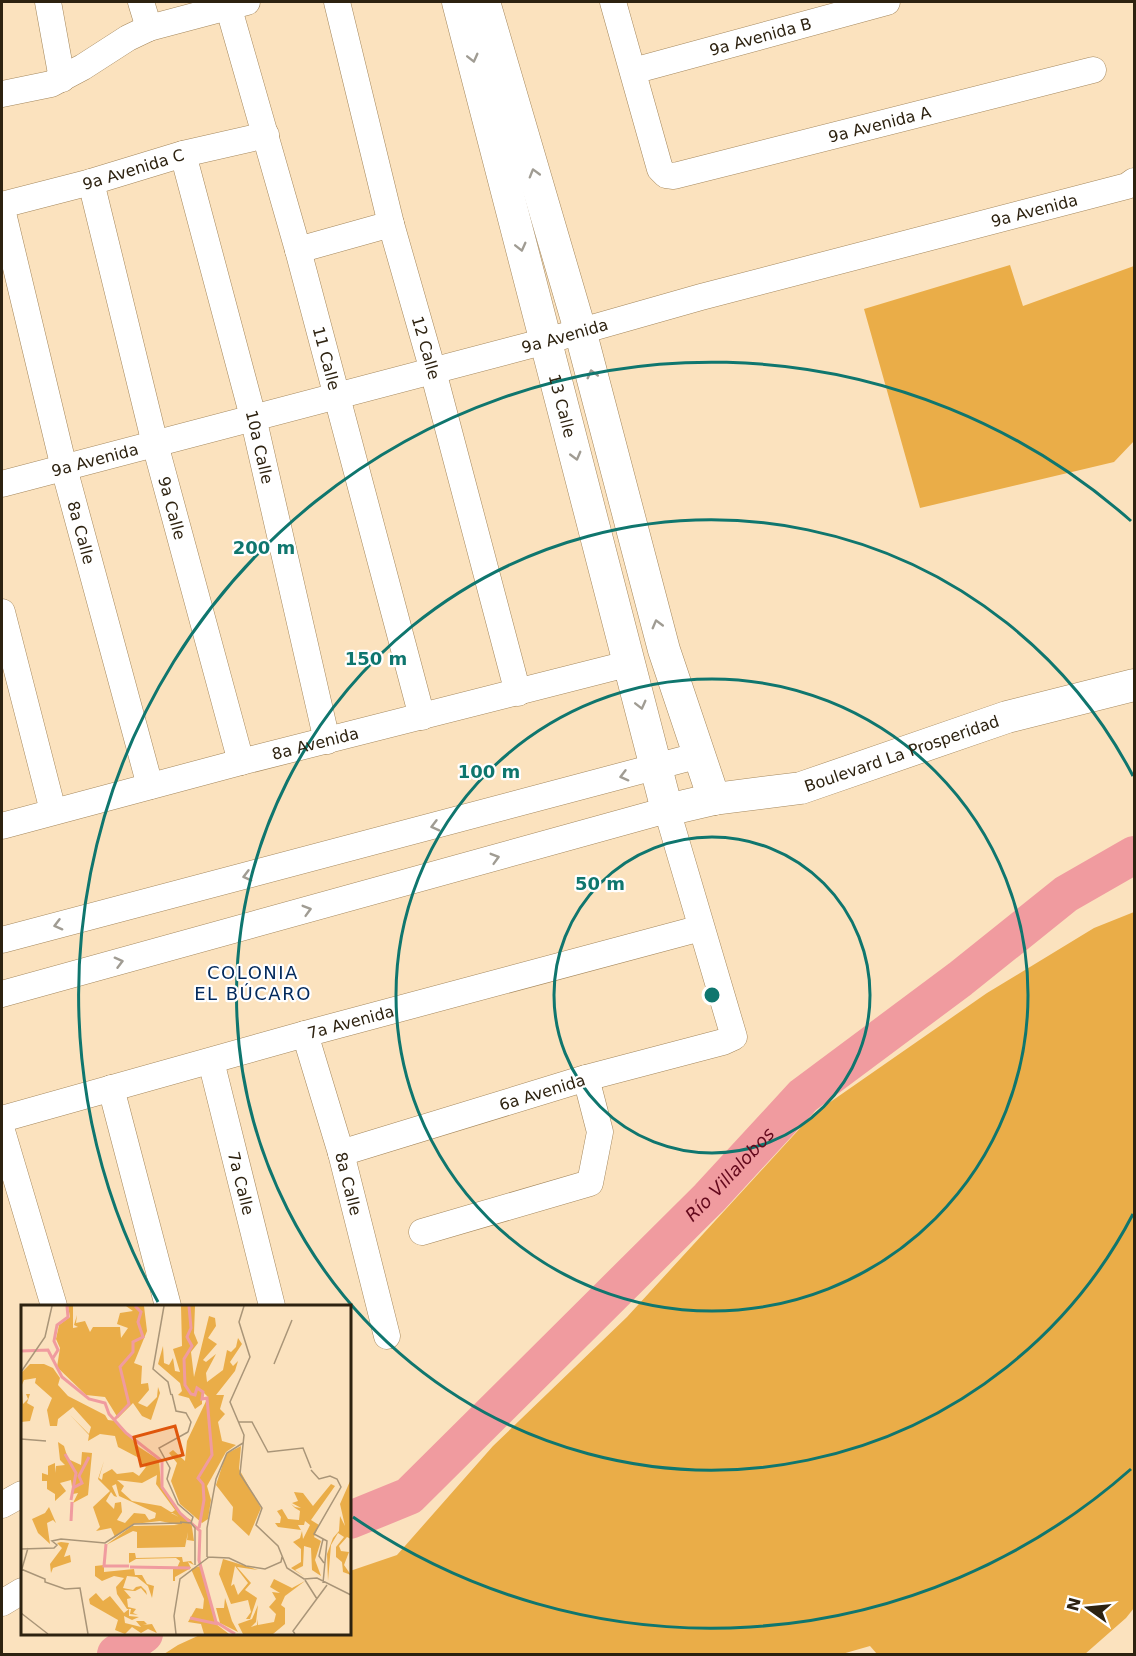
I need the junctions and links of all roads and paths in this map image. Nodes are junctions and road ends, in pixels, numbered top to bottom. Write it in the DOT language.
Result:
graph roads {
  1 [pos="48,2"];
  2 [pos="141,2"];
  3 [pos="337,2"];
  4 [pos="458,2"];
  5 [pos="484,2"];
  6 [pos="613,2"];
  7 [pos="887,2"];
  8 [pos="234,3"];
  9 [pos="149,28"];
  10 [pos="1093,70"];
  11 [pos="633,71"];
  12 [pos="62,79"];
  13 [pos="2,94"];
  14 [pos="266,135"];
  15 [pos="183,154"];
  16 [pos="91,182"];
  17 [pos="1131,184"];
  18 [pos="2,207"];
  19 [pos="391,224"];
  20 [pos="298,250"];
  21 [pos="580,330"];
  22 [pos="546,341"];
  23 [pos="433,371"];
  24 [pos="336,396"];
  25 [pos="253,417"];
  26 [pos="155,444"];
  27 [pos="64,468"];
  28 [pos="2,484"];
  29 [pos="2,612"];
  30 [pos="631,663"];
  31 [pos="1134,685"];
  32 [pos="518,693"];
  33 [pos="422,717"];
  34 [pos="327,741"];
  35 [pos="700,755"];
  36 [pos="241,762"];
  37 [pos="657,767"];
  38 [pos="150,786"];
  39 [pos="714,799"];
  40 [pos="667,810"];
  41 [pos="53,811"];
  42 [pos="2,826"];
  43 [pos="701,928"];
  44 [pos="2,940"];
  45 [pos="2,993"];
  46 [pos="305,1034"];
  47 [pos="211,1061"];
  48 [pos="586,1078"];
  49 [pos="111,1088"];
  50 [pos="2,1119"];
  51 [pos="2,1131"];
  52 [pos="341,1153"];
  53 [pos="422,1232"];
  54 [pos="54,1305"];
  55 [pos="168,1305"];
  56 [pos="272,1305"];
  57 [pos="387,1335"];
  58 [pos="21,1495"];
  59 [pos="2,1505"];
  60 [pos="21,1593"];
  61 [pos="2,1603"];
  1 -- 12 [label="street"];
  2 -- 9 [label="street"];
  3 -- 19 [label="street, 12 Calle"];
  4 -- 22 [label="main road, 13 Calle, one-way"];
  21 -- 5 [label="main road, one-way"];
  6 -- 11 [label="street"];
  7 -- 11 [label="street, 9a Avenida B"];
  8 -- 9 [label="street"];
  8 -- 14 [label="street, 11 Calle"];
  9 -- 12 [label="street"];
  10 -- 11 [label="street, 9a Avenida A"];
  12 -- 13 [label="street"];
  14 -- 15 [label="street, 9a Avenida C"];
  14 -- 20 [label="street, 11 Calle"];
  15 -- 16 [label="street, 9a Avenida C"];
  15 -- 25 [label="street, 10a Calle"];
  16 -- 18 [label="street, 9a Avenida C"];
  16 -- 26 [label="street, 9a Calle"];
  17 -- 21 [label="street, 9a Avenida"];
  18 -- 27 [label="street, 8a Calle"];
  19 -- 20 [label="street"];
  19 -- 23 [label="street, 12 Calle"];
  20 -- 24 [label="street, 11 Calle"];
  21 -- 22 [label="street, 9a Avenida"];
  35 -- 21 [label="main road, one-way"];
  22 -- 23 [label="street, 9a Avenida"];
  22 -- 30 [label="main road, 13 Calle, one-way"];
  23 -- 24 [label="street, 9a Avenida"];
  23 -- 32 [label="street, 12 Calle"];
  24 -- 25 [label="street, 9a Avenida"];
  24 -- 33 [label="street, 11 Calle"];
  25 -- 26 [label="street, 9a Avenida"];
  25 -- 34 [label="street, 10a Calle"];
  26 -- 27 [label="street, 9a Avenida"];
  26 -- 36 [label="street, 9a Calle"];
  27 -- 28 [label="street, 9a Avenida"];
  27 -- 38 [label="street, 8a Calle"];
  29 -- 41 [label="street"];
  30 -- 32 [label="street, 8a Avenida"];
  30 -- 37 [label="main road, 13 Calle, one-way"];
  31 -- 39 [label="main road, Boulevard La Prosperidad"];
  32 -- 33 [label="street, 8a Avenida"];
  33 -- 34 [label="street, 8a Avenida"];
  34 -- 36 [label="street, 8a Avenida"];
  35 -- 37 [label="street"];
  35 -- 39 [label="main road"];
  36 -- 38 [label="street, 8a Avenida"];
  37 -- 40 [label="main road, 13 Calle"];
  37 -- 44 [label="street, one-way"];
  38 -- 41 [label="street, 8a Avenida"];
  39 -- 40 [label="main road, Boulevard La Prosperidad"];
  40 -- 43 [label="street"];
  45 -- 40 [label="street, one-way"];
  41 -- 42 [label="street, 8a Avenida"];
  43 -- 46 [label="street, 7a Avenida"];
  43 -- 48 [label="street, 6a Avenida"];
  46 -- 47 [label="street, 7a Avenida"];
  46 -- 52 [label="street, 8a Calle"];
  47 -- 49 [label="street, 7a Avenida"];
  47 -- 56 [label="street, 7a Calle"];
  48 -- 52 [label="street, 6a Avenida"];
  48 -- 53 [label="street"];
  49 -- 50 [label="street, 7a Avenida"];
  49 -- 55 [label="street"];
  51 -- 54 [label="street"];
  52 -- 57 [label="street, 8a Calle"];
  58 -- 59 [label="street"];
  60 -- 61 [label="street"];
}
